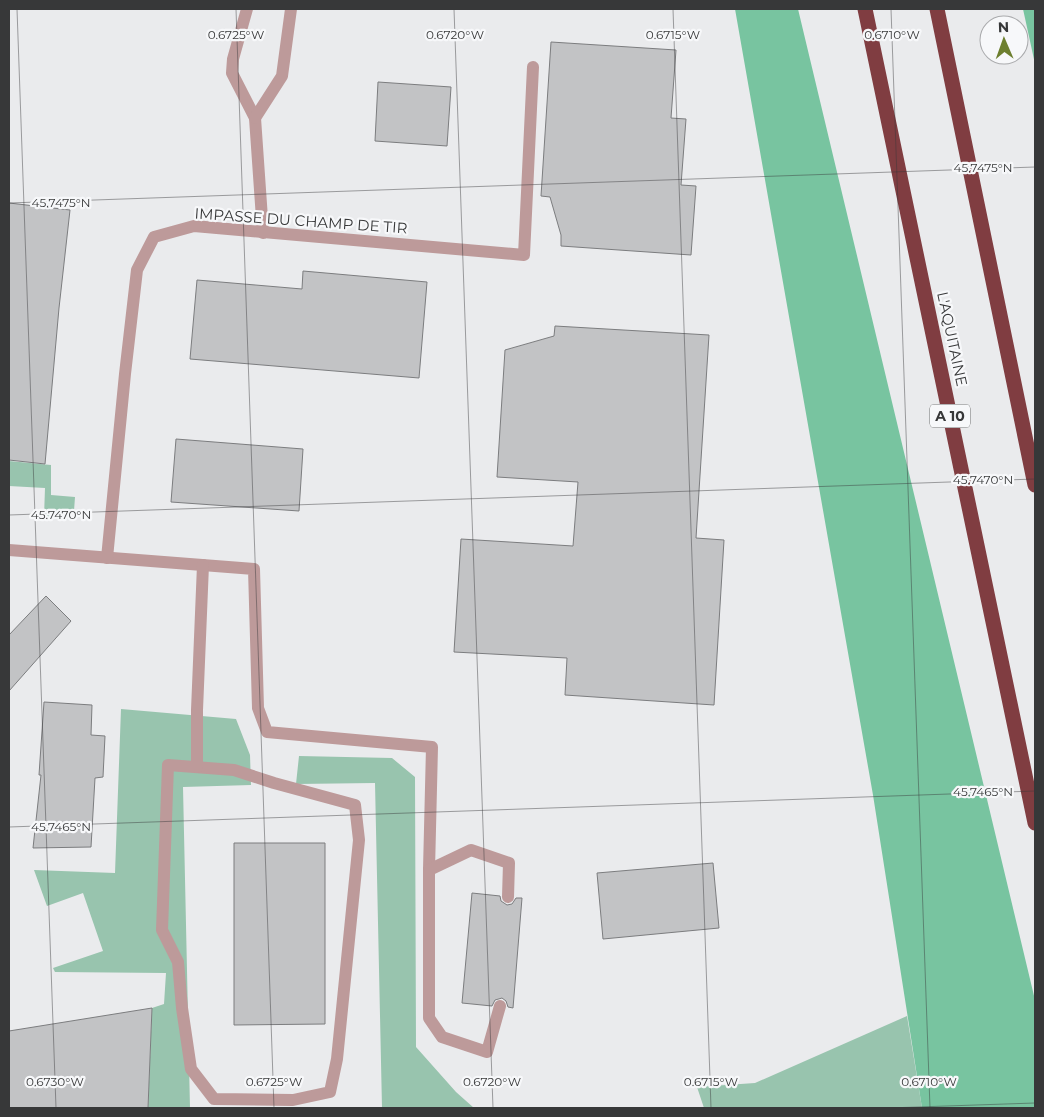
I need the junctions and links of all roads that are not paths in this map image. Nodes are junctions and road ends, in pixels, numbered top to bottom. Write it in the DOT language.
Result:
graph roads {
  1 [pos="247,9"];
  2 [pos="290,9"];
  3 [pos="864,9"];
  4 [pos="937,9"];
  5 [pos="533,67"];
  6 [pos="255,118"];
  7 [pos="263,233"];
  8 [pos="1035,485"];
  9 [pos="9,550"];
  10 [pos="107,558"];
  11 [pos="203,565"];
  12 [pos="197,767"];
  13 [pos="1035,823"];
  14 [pos="429,870"];
  15 [pos="508,897"];
  16 [pos="500,1006"];
  1 -- 6 [label="lane"];
  2 -- 6 [label="lane"];
  3 -- 13 [label="highway, L'AQUITAINE / A 10"];
  4 -- 8 [label="highway"];
  5 -- 7 [label="lane, IMPASSE DU CHAMP DE TIR"];
  6 -- 7 [label="lane"];
  7 -- 10 [label="lane, IMPASSE DU CHAMP DE TIR"];
  9 -- 10 [label="lane"];
  10 -- 11 [label="lane"];
  11 -- 12 [label="lane"];
  11 -- 14 [label="lane"];
  12 -- 12 [label="lane"];
  14 -- 15 [label="lane"];
  14 -- 16 [label="lane"];
}
